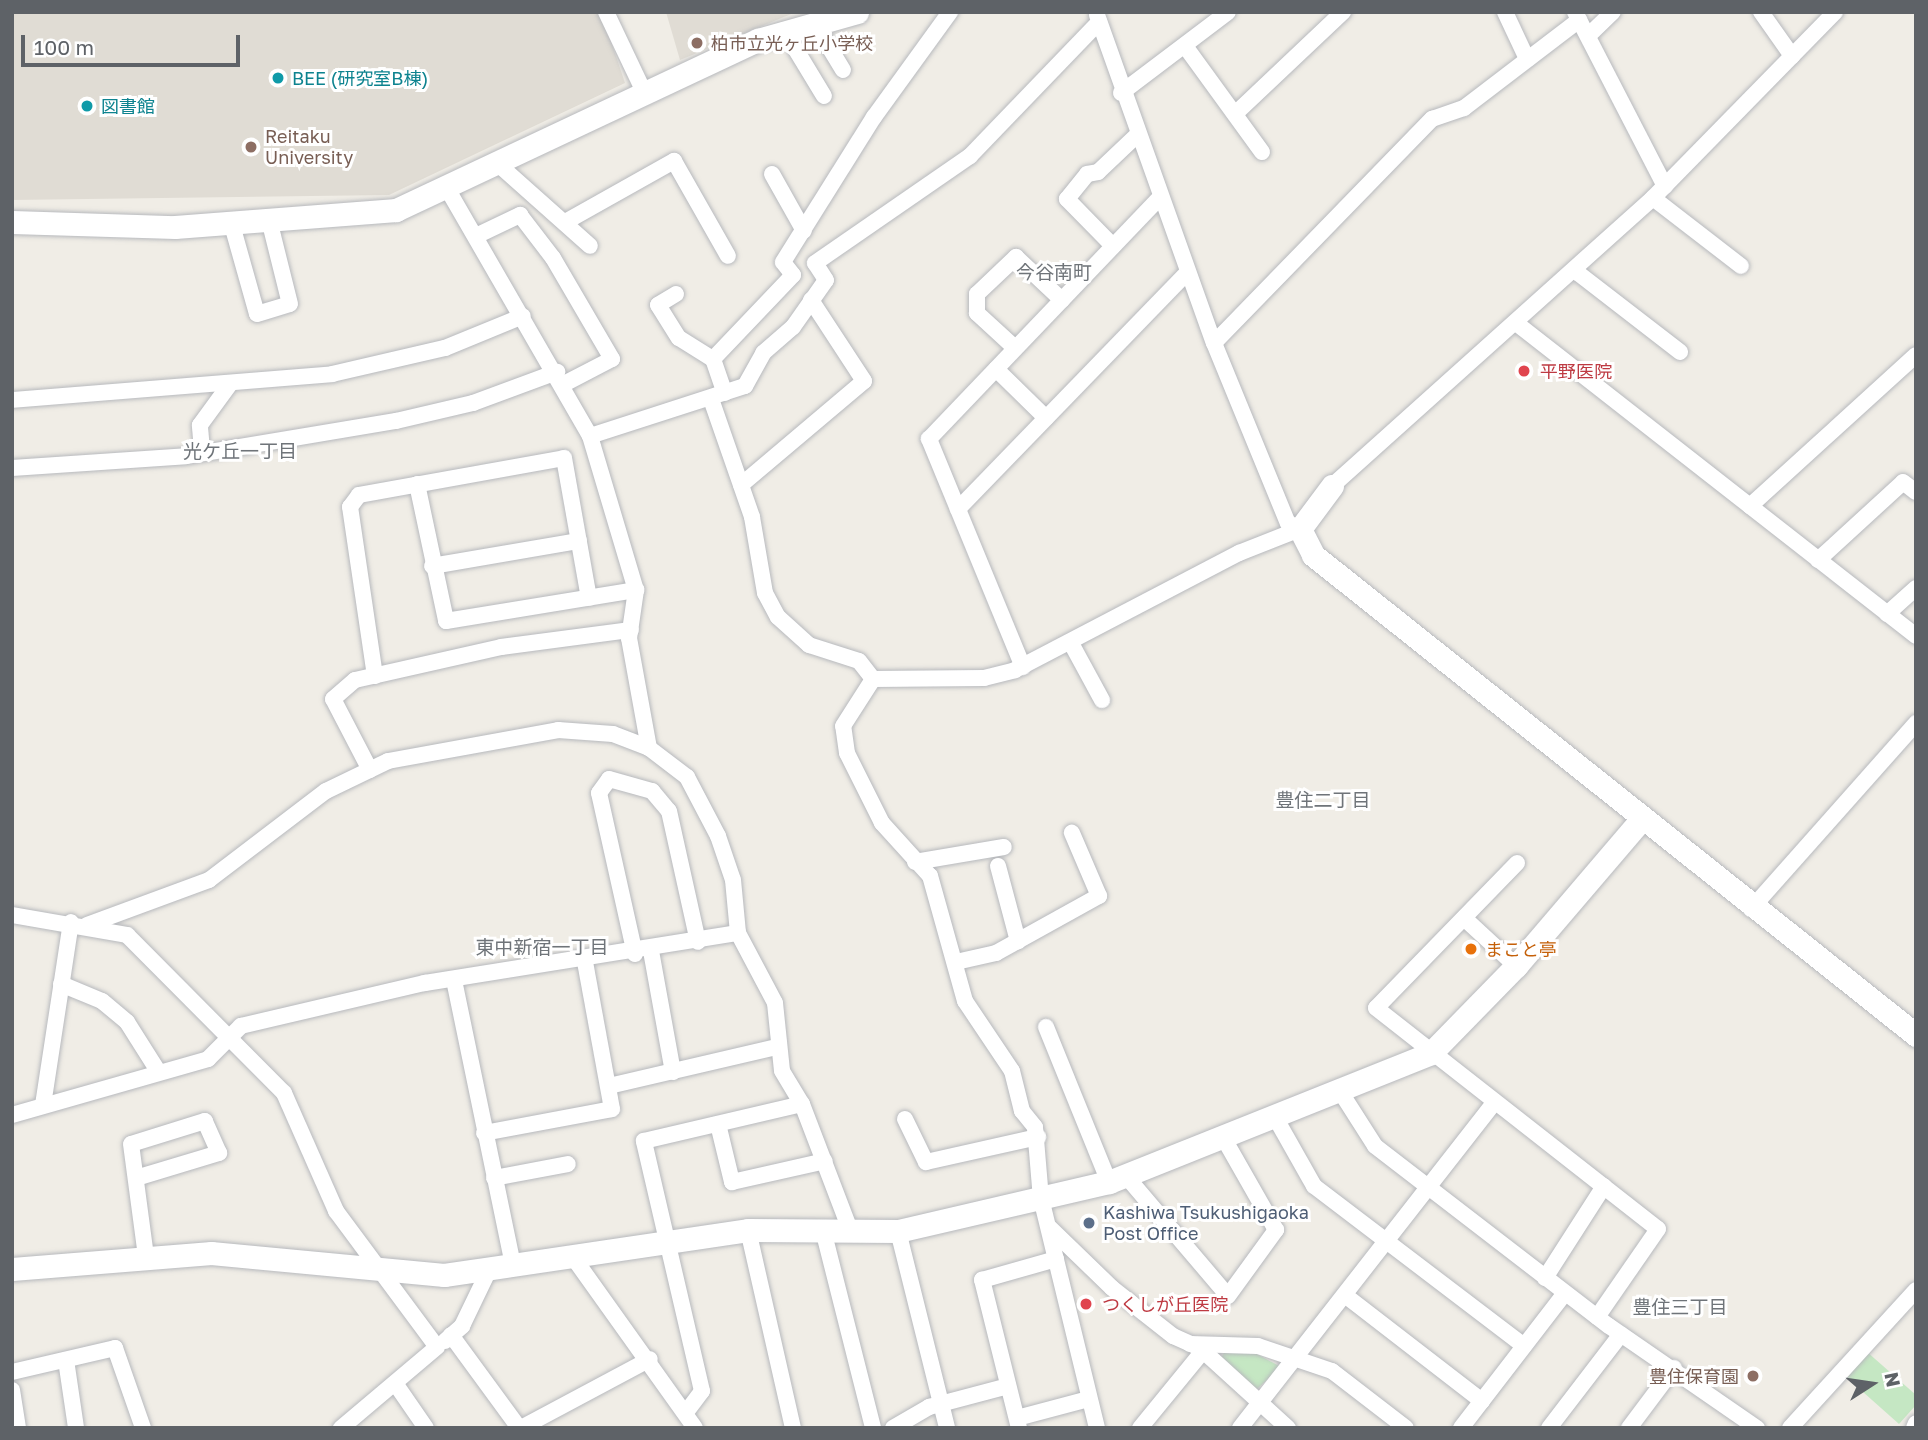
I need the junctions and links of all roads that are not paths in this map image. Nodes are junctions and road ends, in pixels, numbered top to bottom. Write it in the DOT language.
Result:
graph roads {
  1 [pos="606,12"];
  2 [pos="857,12"];
  3 [pos="950,12"];
  4 [pos="1228,12"];
  5 [pos="1343,12"];
  6 [pos="1505,12"];
  7 [pos="1613,12"];
  8 [pos="1761,12"];
  9 [pos="1835,12"];
  10 [pos="1577,16"];
  11 [pos="1098,17"];
  12 [pos="814,22"];
  13 [pos="784,30"];
  14 [pos="1589,35"];
  15 [pos="1185,46"];
  16 [pos="1791,56"];
  17 [pos="1527,59"];
  18 [pos="843,69"];
  19 [pos="1121,93"];
  20 [pos="645,94"];
  21 [pos="824,96"];
  22 [pos="1235,114"];
  23 [pos="1136,136"];
  24 [pos="1262,152"];
  25 [pos="498,164"];
  26 [pos="772,174"];
  27 [pos="1665,186"];
  28 [pos="448,190"];
  29 [pos="1159,198"];
  30 [pos="1653,198"];
  31 [pos="12,222"];
  32 [pos="567,222"];
  33 [pos="270,224"];
  34 [pos="232,225"];
  35 [pos="804,232"];
  36 [pos="478,235"];
  37 [pos="590,246"];
  38 [pos="1113,246"];
  39 [pos="728,256"];
  40 [pos="1741,267"];
  41 [pos="1574,270"];
  42 [pos="1187,273"];
  43 [pos="676,294"];
  44 [pos="811,300"];
  45 [pos="1062,300"];
  46 [pos="523,316"];
  47 [pos="1516,323"];
  48 [pos="1214,343"];
  49 [pos="1015,348"];
  50 [pos="1680,352"];
  51 [pos="1916,355"];
  52 [pos="713,359"];
  53 [pos="996,369"];
  54 [pos="560,378"];
  55 [pos="230,384"];
  56 [pos="718,396"];
  57 [pos="12,400"];
  58 [pos="1046,418"];
  59 [pos="590,436"];
  60 [pos="202,450"];
  61 [pos="12,468"];
  62 [pos="417,484"];
  63 [pos="741,485"];
  64 [pos="1332,486"];
  65 [pos="1916,492"];
  66 [pos="1750,506"];
  67 [pos="958,509"];
  68 [pos="1300,529"];
  69 [pos="579,541"];
  70 [pos="1818,560"];
  71 [pos="432,566"];
  72 [pos="1916,588"];
  73 [pos="636,590"];
  74 [pos="589,598"];
  75 [pos="1887,614"];
  76 [pos="631,630"];
  77 [pos="1916,636"];
  78 [pos="1071,643"];
  79 [pos="1023,667"];
  80 [pos="374,676"];
  81 [pos="873,679"];
  82 [pos="1102,700"];
  83 [pos="1916,723"];
  84 [pos="649,748"];
  85 [pos="370,770"];
  86 [pos="1640,821"];
  87 [pos="1072,833"];
  88 [pos="1003,846"];
  89 [pos="915,862"];
  90 [pos="1517,863"];
  91 [pos="998,866"];
  92 [pos="1751,909"];
  93 [pos="12,915"];
  94 [pos="1464,918"];
  95 [pos="79,924"];
  96 [pos="738,933"];
  97 [pos="1018,940"];
  98 [pos="698,942"];
  99 [pos="643,952"];
  100 [pos="585,962"];
  101 [pos="956,962"];
  102 [pos="1516,966"];
  103 [pos="454,979"];
  104 [pos="61,984"];
  105 [pos="1046,1027"];
  106 [pos="1916,1035"];
  107 [pos="229,1039"];
  108 [pos="777,1047"];
  109 [pos="1431,1053"];
  110 [pos="158,1071"];
  111 [pos="673,1072"];
  112 [pos="609,1086"];
  113 [pos="1340,1091"];
  114 [pos="1495,1102"];
  115 [pos="802,1104"];
  116 [pos="43,1105"];
  117 [pos="12,1115"];
  118 [pos="1275,1117"];
  119 [pos="905,1119"];
  120 [pos="718,1124"];
  121 [pos="484,1133"];
  122 [pos="1038,1137"];
  123 [pos="1223,1137"];
  124 [pos="825,1161"];
  125 [pos="568,1164"];
  126 [pos="136,1178"];
  127 [pos="494,1178"];
  128 [pos="1117,1179"];
  129 [pos="1604,1186"];
  130 [pos="1430,1187"];
  131 [pos="1041,1199"];
  132 [pos="1048,1226"];
  133 [pos="748,1230"];
  134 [pos="823,1230"];
  135 [pos="850,1230"];
  136 [pos="898,1231"];
  137 [pos="666,1241"];
  138 [pos="1388,1242"];
  139 [pos="146,1256"];
  140 [pos="573,1256"];
  141 [pos="1056,1259"];
  142 [pos="513,1266"];
  143 [pos="12,1269"];
  144 [pos="375,1270"];
  145 [pos="489,1270"];
  146 [pos="1545,1278"];
  147 [pos="1916,1290"];
  148 [pos="1565,1293"];
  149 [pos="1346,1296"];
  150 [pos="1597,1317"];
  151 [pos="1621,1334"];
  152 [pos="451,1335"];
  153 [pos="1524,1346"];
  154 [pos="437,1347"];
  155 [pos="1197,1347"];
  156 [pos="650,1359"];
  157 [pos="1297,1359"];
  158 [pos="66,1360"];
  159 [pos="1674,1368"];
  160 [pos="12,1372"];
  161 [pos="397,1386"];
  162 [pos="1009,1386"];
  163 [pos="12,1390"];
  164 [pos="1089,1399"];
  165 [pos="1482,1401"];
  166 [pos="1261,1402"];
  167 [pos="941,1403"];
  168 [pos="690,1422"];
  169 [pos="1018,1423"];
  170 [pos="18,1428"];
  171 [pos="76,1428"];
  172 [pos="143,1428"];
  173 [pos="341,1428"];
  174 [pos="426,1428"];
  175 [pos="520,1428"];
  176 [pos="793,1428"];
  177 [pos="873,1428"];
  178 [pos="893,1428"];
  179 [pos="947,1428"];
  180 [pos="1097,1428"];
  181 [pos="1140,1428"];
  182 [pos="1240,1428"];
  183 [pos="1289,1428"];
  184 [pos="1406,1428"];
  185 [pos="1461,1428"];
  186 [pos="1549,1428"];
  187 [pos="1629,1428"];
  188 [pos="1757,1428"];
  189 [pos="1790,1428"];
  1 -- 20 [label="street"];
  2 -- 12 [label="street"];
  3 -- 35 [label="street"];
  4 -- 15 [label="street"];
  5 -- 22 [label="street"];
  6 -- 17 [label="street"];
  7 -- 14 [label="street"];
  8 -- 16 [label="street"];
  9 -- 16 [label="street"];
  10 -- 14 [label="street"];
  10 -- 17 [label="street"];
  11 -- 19 [label="street"];
  11 -- 44 [label="street"];
  12 -- 13 [label="street"];
  12 -- 18 [label="street"];
  13 -- 20 [label="street"];
  13 -- 21 [label="street"];
  14 -- 27 [label="street"];
  15 -- 19 [label="street"];
  15 -- 22 [label="street"];
  16 -- 27 [label="street"];
  17 -- 48 [label="street"];
  19 -- 23 [label="street"];
  20 -- 25 [label="street"];
  22 -- 24 [label="street"];
  23 -- 29 [label="street"];
  23 -- 38 [label="street"];
  25 -- 28 [label="street"];
  25 -- 32 [label="street"];
  26 -- 35 [label="street"];
  27 -- 30 [label="street"];
  28 -- 33 [label="street"];
  28 -- 36 [label="street"];
  29 -- 38 [label="street"];
  29 -- 42 [label="street"];
  30 -- 40 [label="street"];
  30 -- 41 [label="street"];
  31 -- 34 [label="street"];
  32 -- 37 [label="street"];
  32 -- 39 [label="street"];
  33 -- 34 [label="street"];
  33 -- 34 [label="street"];
  35 -- 52 [label="street"];
  36 -- 46 [label="street"];
  36 -- 54 [label="street"];
  38 -- 45 [label="street"];
  41 -- 47 [label="street"];
  41 -- 50 [label="street"];
  42 -- 48 [label="street"];
  42 -- 58 [label="street"];
  43 -- 52 [label="street"];
  44 -- 56 [label="street"];
  44 -- 63 [label="street"];
  45 -- 49 [label="street"];
  45 -- 49 [label="street"];
  46 -- 54 [label="street"];
  46 -- 55 [label="street"];
  47 -- 64 [label="street"];
  47 -- 66 [label="street"];
  48 -- 68 [label="street"];
  49 -- 53 [label="street"];
  51 -- 66 [label="street"];
  52 -- 56 [label="street"];
  53 -- 58 [label="street"];
  53 -- 67 [label="street"];
  54 -- 59 [label="street"];
  54 -- 60 [label="street"];
  55 -- 57 [label="street"];
  55 -- 60 [label="street"];
  56 -- 59 [label="street"];
  56 -- 63 [label="street"];
  58 -- 67 [label="street"];
  59 -- 73 [label="street"];
  60 -- 61 [label="street"];
  62 -- 69 [label="street"];
  62 -- 71 [label="street"];
  62 -- 80 [label="street"];
  63 -- 81 [label="street"];
  64 -- 68 [label="street"];
  65 -- 70 [label="street"];
  66 -- 70 [label="street"];
  67 -- 79 [label="street"];
  68 -- 78 [label="street"];
  68 -- 86 [label="street"];
  69 -- 71 [label="street"];
  69 -- 74 [label="street"];
  70 -- 75 [label="street"];
  71 -- 74 [label="street"];
  72 -- 75 [label="street"];
  73 -- 74 [label="street"];
  73 -- 76 [label="street"];
  75 -- 77 [label="street"];
  76 -- 80 [label="street"];
  76 -- 84 [label="street"];
  78 -- 79 [label="street"];
  78 -- 82 [label="street"];
  79 -- 81 [label="street"];
  80 -- 85 [label="street"];
  81 -- 89 [label="street"];
  83 -- 92 [label="street"];
  84 -- 85 [label="street"];
  84 -- 96 [label="street"];
  85 -- 95 [label="street"];
  86 -- 92 [label="street"];
  86 -- 102 [label="street"];
  87 -- 97 [label="street"];
  88 -- 89 [label="street"];
  89 -- 101 [label="street"];
  90 -- 94 [label="street"];
  91 -- 97 [label="street"];
  92 -- 106 [label="street"];
  93 -- 95 [label="street"];
  94 -- 102 [label="street"];
  94 -- 109 [label="street"];
  95 -- 104 [label="street"];
  95 -- 107 [label="street"];
  96 -- 98 [label="street"];
  96 -- 108 [label="street"];
  97 -- 101 [label="street"];
  98 -- 99 [label="street"];
  98 -- 99 [label="street"];
  99 -- 100 [label="street"];
  99 -- 111 [label="street"];
  100 -- 103 [label="street"];
  100 -- 112 [label="street"];
  101 -- 122 [label="street"];
  102 -- 109 [label="street"];
  103 -- 107 [label="street"];
  103 -- 121 [label="street"];
  104 -- 110 [label="street"];
  104 -- 116 [label="street"];
  105 -- 128 [label="street"];
  107 -- 110 [label="street"];
  107 -- 144 [label="street"];
  108 -- 111 [label="street"];
  108 -- 115 [label="street"];
  109 -- 113 [label="street"];
  109 -- 114 [label="street"];
  110 -- 116 [label="street"];
  111 -- 112 [label="street"];
  112 -- 121 [label="street"];
  113 -- 118 [label="street"];
  113 -- 130 [label="street"];
  114 -- 129 [label="street"];
  114 -- 130 [label="street"];
  115 -- 120 [label="street"];
  115 -- 124 [label="street"];
  116 -- 117 [label="street"];
  118 -- 123 [label="street"];
  118 -- 138 [label="street"];
  119 -- 122 [label="street"];
  120 -- 124 [label="street"];
  120 -- 137 [label="street"];
  121 -- 127 [label="street"];
  122 -- 131 [label="street"];
  123 -- 128 [label="street"];
  123 -- 128 [label="street"];
  124 -- 135 [label="street"];
  125 -- 127 [label="street"];
  126 -- 126 [label="street"];
  126 -- 139 [label="street"];
  127 -- 142 [label="street"];
  128 -- 131 [label="street"];
  129 -- 146 [label="street"];
  129 -- 150 [label="street"];
  130 -- 138 [label="street"];
  130 -- 146 [label="street"];
  131 -- 132 [label="street"];
  131 -- 136 [label="street"];
  132 -- 141 [label="street"];
  132 -- 155 [label="street"];
  133 -- 134 [label="street"];
  133 -- 137 [label="street"];
  133 -- 176 [label="street"];
  134 -- 135 [label="street"];
  134 -- 177 [label="street"];
  135 -- 136 [label="street"];
  136 -- 167 [label="street"];
  137 -- 140 [label="street"];
  137 -- 168 [label="street"];
  138 -- 149 [label="street"];
  138 -- 153 [label="street"];
  139 -- 143 [label="street"];
  139 -- 144 [label="street"];
  140 -- 142 [label="street"];
  140 -- 156 [label="street"];
  141 -- 162 [label="street"];
  141 -- 164 [label="street"];
  142 -- 145 [label="street"];
  144 -- 145 [label="street"];
  144 -- 154 [label="street"];
  145 -- 152 [label="street"];
  146 -- 148 [label="street"];
  147 -- 189 [label="street"];
  148 -- 150 [label="street"];
  148 -- 153 [label="street"];
  149 -- 157 [label="street"];
  149 -- 165 [label="street"];
  150 -- 151 [label="street"];
  151 -- 159 [label="street"];
  151 -- 186 [label="street"];
  152 -- 154 [label="street"];
  152 -- 175 [label="street"];
  153 -- 165 [label="street"];
  154 -- 161 [label="street"];
  155 -- 157 [label="street"];
  155 -- 166 [label="street"];
  155 -- 181 [label="street"];
  156 -- 168 [label="street"];
  156 -- 175 [label="street"];
  157 -- 166 [label="street"];
  157 -- 184 [label="street"];
  158 -- 160 [label="street"];
  158 -- 171 [label="street"];
  158 -- 172 [label="street"];
  159 -- 187 [label="street"];
  159 -- 188 [label="street"];
  161 -- 173 [label="street"];
  161 -- 174 [label="street"];
  162 -- 167 [label="street"];
  162 -- 169 [label="street"];
  163 -- 170 [label="street"];
  164 -- 169 [label="street"];
  164 -- 180 [label="street"];
  165 -- 185 [label="street"];
  166 -- 182 [label="street"];
  166 -- 183 [label="street"];
  167 -- 178 [label="street"];
  167 -- 179 [label="street"];
}
